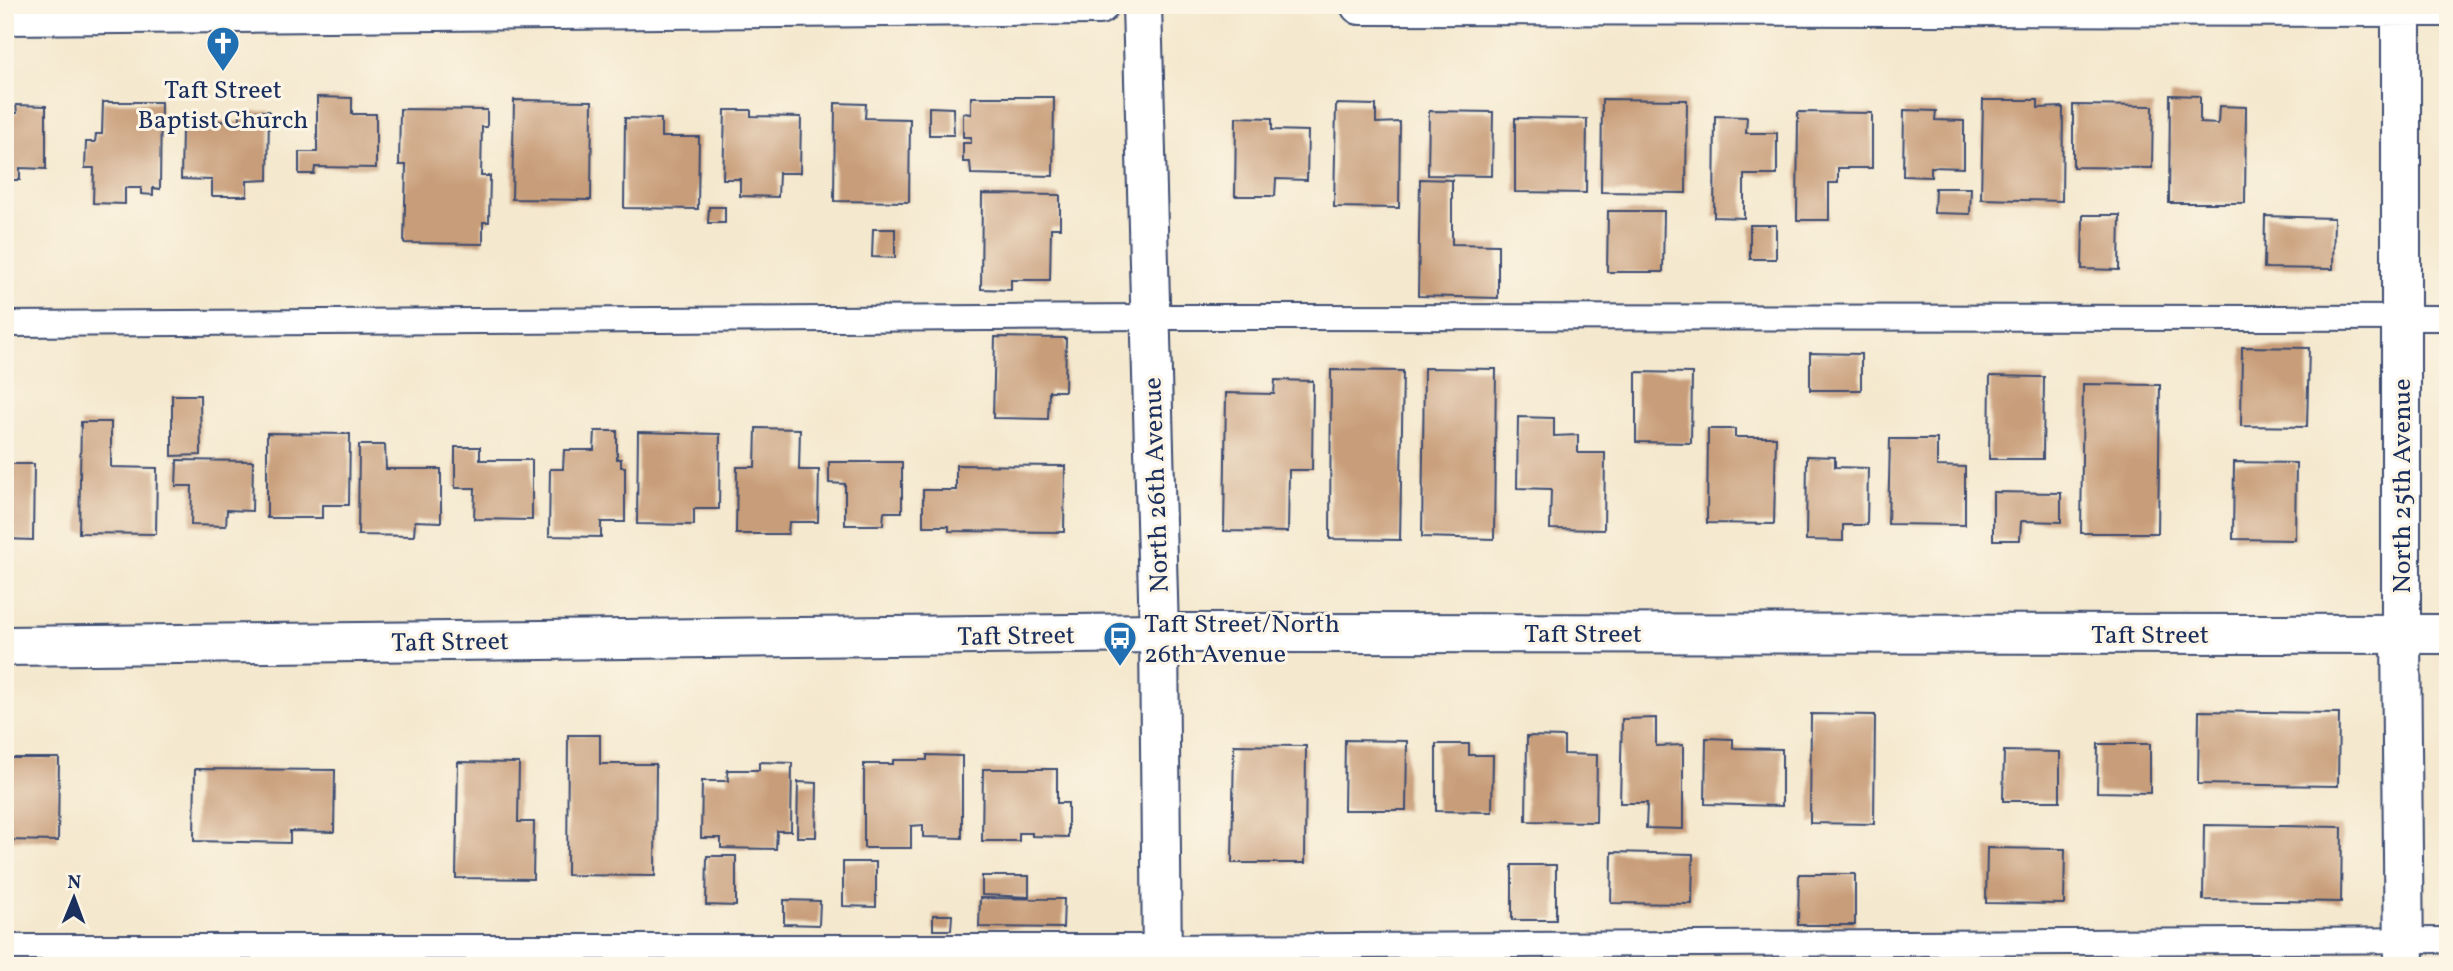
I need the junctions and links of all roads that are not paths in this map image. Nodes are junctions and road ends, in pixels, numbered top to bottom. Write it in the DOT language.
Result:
graph roads {
  1 [pos="1099,5"];
  2 [pos="1142,5"];
  3 [pos="1360,5"];
  4 [pos="2401,6"];
  5 [pos="2448,7"];
  6 [pos="5,15"];
  7 [pos="1151,317"];
  8 [pos="2401,318"];
  9 [pos="2448,318"];
  10 [pos="5,324"];
  11 [pos="1160,633"];
  12 [pos="2401,634"];
  13 [pos="2448,634"];
  14 [pos="5,646"];
  15 [pos="2448,940"];
  16 [pos="5,947"];
  17 [pos="2403,953"];
  18 [pos="1162,957"];
  1 -- 6 [label="street"];
  2 -- 7 [label="street, North 26th Avenue"];
  3 -- 4 [label="street"];
  4 -- 5 [label="street"];
  4 -- 8 [label="street, North 25th Avenue"];
  7 -- 8 [label="lane"];
  7 -- 10 [label="lane"];
  7 -- 11 [label="street, North 26th Avenue"];
  8 -- 9 [label="lane"];
  8 -- 12 [label="street, North 25th Avenue"];
  11 -- 12 [label="street, Taft Street"];
  11 -- 14 [label="street, Taft Street"];
  11 -- 18 [label="street, North 26th Avenue"];
  12 -- 13 [label="street, Taft Street"];
  12 -- 17 [label="street, North 25th Avenue"];
  15 -- 17 [label="lane"];
  16 -- 18 [label="lane"];
  17 -- 18 [label="lane"];
}
